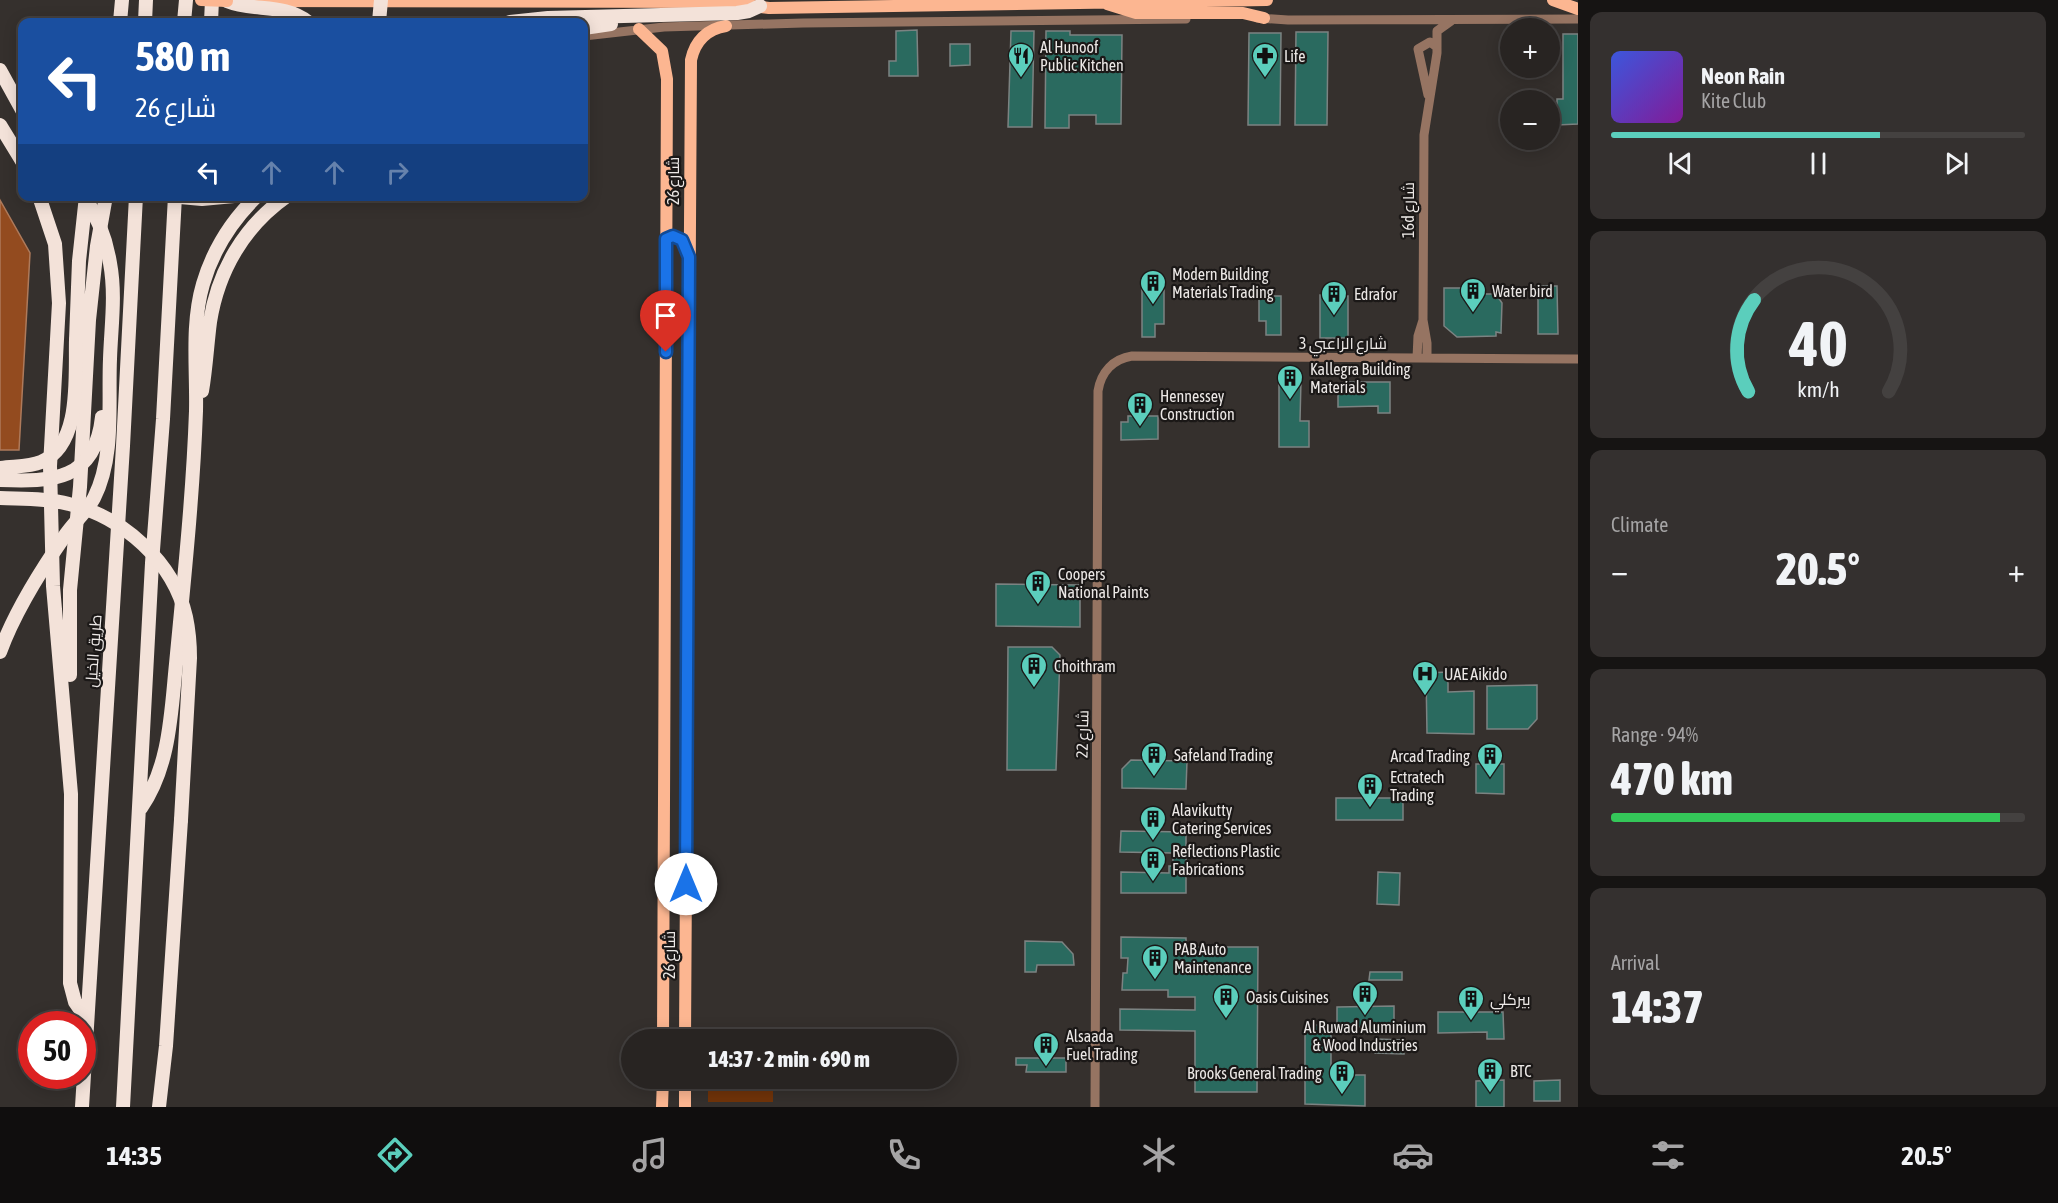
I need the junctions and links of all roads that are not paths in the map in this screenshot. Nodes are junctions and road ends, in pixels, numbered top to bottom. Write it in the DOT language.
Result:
graph roads {
  1 [pos="122,0"];
  2 [pos="146,0"];
  3 [pos="186,0"];
  4 [pos="201,0"];
  5 [pos="212,0"];
  6 [pos="381,0"];
  7 [pos="1267,0"];
  8 [pos="1553,0"];
  9 [pos="227,1"];
  10 [pos="1100,2"];
  11 [pos="764,7"];
  12 [pos="1578,9"];
  13 [pos="120,18"];
  14 [pos="145,18"];
  15 [pos="184,18"];
  16 [pos="211,18"];
  17 [pos="301,18"];
  18 [pos="379,18"];
  19 [pos="548,18"];
  20 [pos="1264,18"];
  21 [pos="1578,19"];
  22 [pos="1453,20"];
  23 [pos="726,26"];
  24 [pos="588,27"];
  25 [pos="639,29"];
  26 [pos="588,35"];
  27 [pos="1437,47"];
  28 [pos="0,70"];
  29 [pos="1429,100"];
  30 [pos="18,103"];
  31 [pos="0,125"];
  32 [pos="18,154"];
  33 [pos="41,201"];
  34 [pos="85,201"];
  35 [pos="88,201"];
  36 [pos="105,201"];
  37 [pos="136,201"];
  38 [pos="175,201"];
  39 [pos="252,201"];
  40 [pos="281,201"];
  41 [pos="666,239"];
  42 [pos="689,257"];
  43 [pos="1422,358"];
  44 [pos="1578,359"];
  45 [pos="110,362"];
  46 [pos="1110,365"];
  47 [pos="196,410"];
  48 [pos="0,468"];
  49 [pos="0,480"];
  50 [pos="0,498"];
  51 [pos="664,533"];
  52 [pos="687,560"];
  53 [pos="0,652"];
  54 [pos="64,699"];
  55 [pos="140,809"];
  56 [pos="81,1011"];
  57 [pos="86,1011"];
  58 [pos="663,1029"];
  59 [pos="686,1029"];
  60 [pos="166,1046"];
  61 [pos="83,1089"];
  62 [pos="663,1089"];
  63 [pos="685,1089"];
  64 [pos="82,1107"];
  65 [pos="123,1107"];
  66 [pos="159,1107"];
  67 [pos="167,1107"];
  68 [pos="662,1107"];
  69 [pos="685,1107"];
  70 [pos="1095,1107"];
  1 -- 13 [label="highway"];
  2 -- 14 [label="highway"];
  3 -- 15 [label="highway"];
  4 -- 9 [label="main road, bridge"];
  5 -- 16 [label="highway"];
  6 -- 18 [label="highway, bridge"];
  7 -- 10 [label="main road"];
  8 -- 12 [label="main road"];
  9 -- 11 [label="main road"];
  9 -- 17 [label="highway"];
  10 -- 11 [label="main road"];
  10 -- 20 [label="main road"];
  11 -- 19 [label="highway"];
  11 -- 24 [label="highway"];
  20 -- 22 [label="street"];
  20 -- 23 [label="street"];
  21 -- 22 [label="street"];
  22 -- 27 [label="street, 16d شارع"];
  23 -- 25 [label="street"];
  23 -- 42 [label="main road, شارع 26"];
  25 -- 26 [label="street"];
  25 -- 41 [label="main road, شارع 26"];
  27 -- 29 [label="street, 16d شارع"];
  27 -- 29 [label="street, 16d شارع"];
  28 -- 30 [label="highway"];
  29 -- 43 [label="street, 16d شارع"];
  31 -- 32 [label="highway"];
  33 -- 54 [label="highway"];
  34 -- 48 [label="highway, bridge"];
  35 -- 45 [label="highway, bridge"];
  36 -- 54 [label="highway"];
  37 -- 57 [label="highway, طريق الخيل"];
  38 -- 55 [label="highway"];
  39 -- 47 [label="highway"];
  40 -- 47 [label="highway"];
  41 -- 42 [label="main road"];
  41 -- 51 [label="main road, شارع 26"];
  42 -- 52 [label="main road, شارع 26"];
  43 -- 44 [label="street, شارع الراعبي 3"];
  43 -- 46 [label="street, شارع الراعبي 3"];
  45 -- 49 [label="highway, bridge"];
  45 -- 53 [label="highway, bridge"];
  46 -- 70 [label="street, شارع 22"];
  47 -- 55 [label="highway"];
  50 -- 60 [label="highway, bridge"];
  51 -- 52 [label="main road"];
  51 -- 58 [label="main road, شارع 26"];
  52 -- 59 [label="main road, شارع 26"];
  54 -- 56 [label="highway"];
  55 -- 65 [label="highway"];
  60 -- 66 [label="highway"];
  60 -- 67 [label="highway"];
  61 -- 64 [label="highway, طريق الخيل"];
  62 -- 68 [label="main road"];
  63 -- 69 [label="main road"];
}
